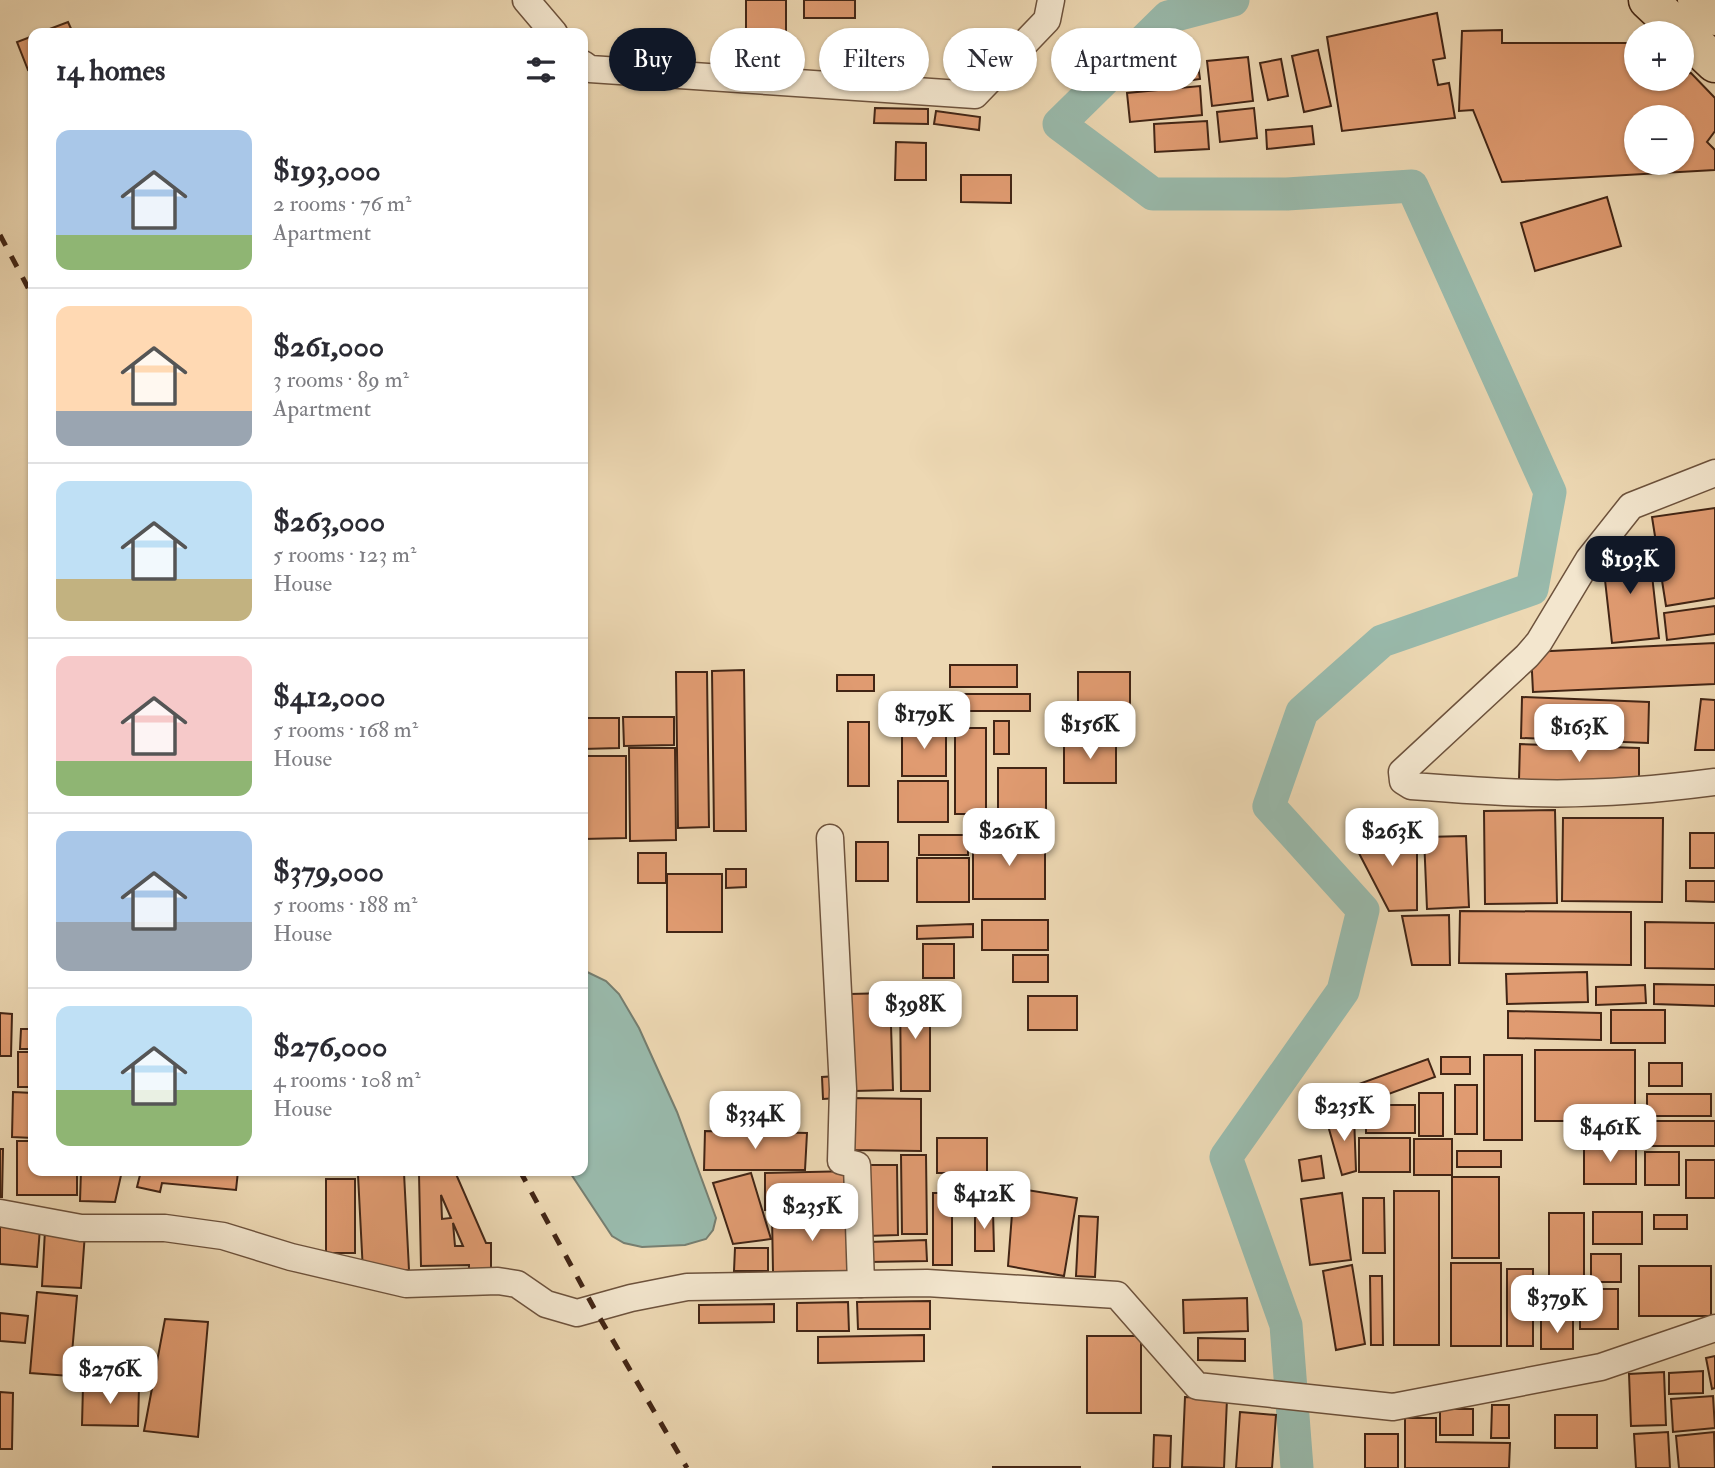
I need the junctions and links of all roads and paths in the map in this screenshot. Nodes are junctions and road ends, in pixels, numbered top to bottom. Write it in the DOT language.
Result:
graph roads {
  1 [pos="526,0"];
  2 [pos="1051,0"];
  3 [pos="1648,0"];
  4 [pos="1698,0"];
  5 [pos="1715,16"];
  6 [pos="550,28"];
  7 [pos="1715,62"];
  8 [pos="588,68"];
  9 [pos="1715,473"];
  10 [pos="1715,782"];
  11 [pos="830,838"];
  12 [pos="0,1213"];
  13 [pos="861,1284"];
  14 [pos="1715,1328"];
  1 -- 6 [label="street"];
  2 -- 8 [label="street"];
  3 -- 7 [label="highway"];
  4 -- 5 [label="highway"];
  9 -- 10 [label="street"];
  11 -- 13 [label="street"];
  12 -- 13 [label="street"];
  13 -- 14 [label="street"];
}
